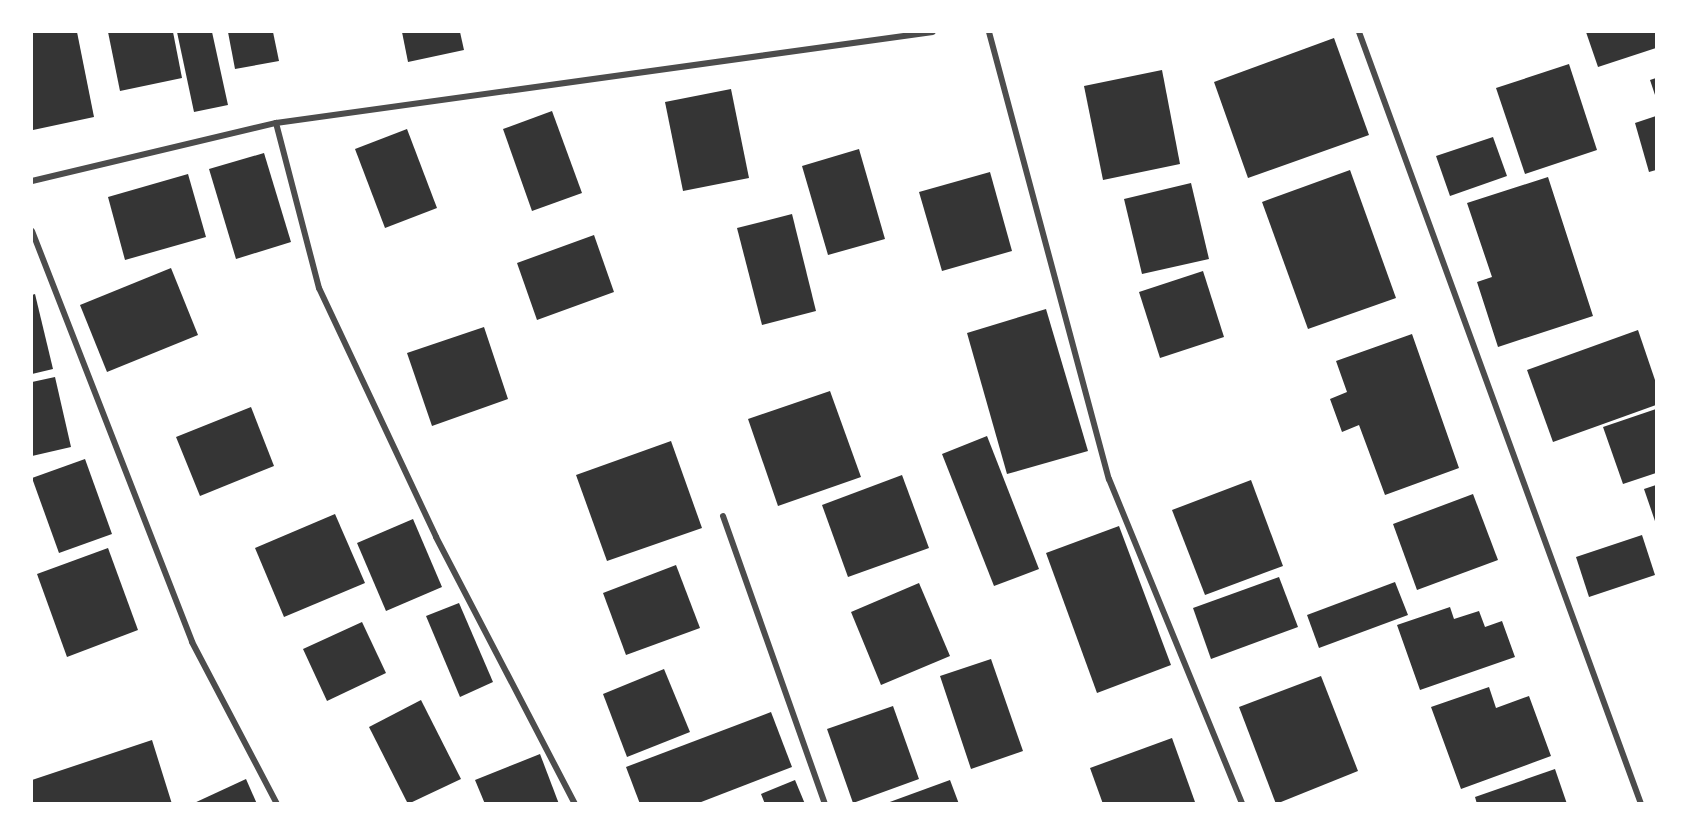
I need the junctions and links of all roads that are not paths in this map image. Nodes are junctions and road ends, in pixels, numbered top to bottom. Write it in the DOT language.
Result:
graph roads {
  1 [pos="933,32"];
  2 [pos="989,32"];
  3 [pos="1359,32"];
  4 [pos="276,123"];
  5 [pos="32,181"];
  6 [pos="32,231"];
  7 [pos="723,516"];
  8 [pos="277,804"];
  9 [pos="575,804"];
  10 [pos="825,804"];
  11 [pos="1242,804"];
  12 [pos="1641,804"];
  1 -- 4 [label="street"];
  2 -- 11 [label="street"];
  3 -- 12 [label="street"];
  4 -- 5 [label="street"];
  4 -- 9 [label="street"];
  6 -- 8 [label="street"];
  7 -- 10 [label="street"];
}
